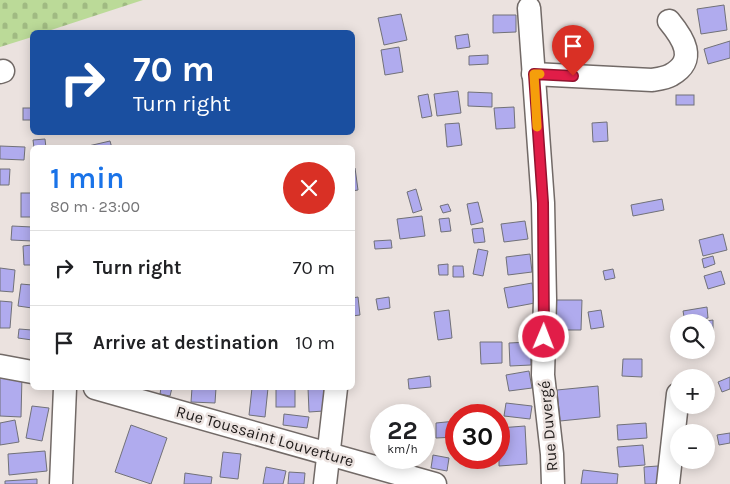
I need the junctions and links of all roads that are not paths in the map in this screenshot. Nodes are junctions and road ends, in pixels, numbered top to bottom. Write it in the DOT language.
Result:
graph roads {
  1 [pos="528,8"];
  2 [pos="669,21"];
  3 [pos="534,74"];
  4 [pos="0,366"];
  5 [pos="30,372"];
  6 [pos="65,390"];
  7 [pos="110,390"];
  8 [pos="336,390"];
  9 [pos="154,396"];
  10 [pos="676,414"];
  11 [pos="329,454"];
  12 [pos="61,484"];
  13 [pos="324,484"];
  14 [pos="435,484"];
  15 [pos="553,484"];
  16 [pos="668,484"];
  1 -- 3 [label="street, Rue Duvergé"];
  2 -- 3 [label="street"];
  3 -- 15 [label="street, Rue Duvergé"];
  4 -- 5 [label="street"];
  6 -- 12 [label="street"];
  7 -- 9 [label="street, Rue Toussaint Louverture"];
  8 -- 11 [label="street"];
  9 -- 11 [label="street, Rue Toussaint Louverture"];
  10 -- 16 [label="street"];
  11 -- 13 [label="street"];
  11 -- 14 [label="street, Rue Toussaint Louverture"];
}
